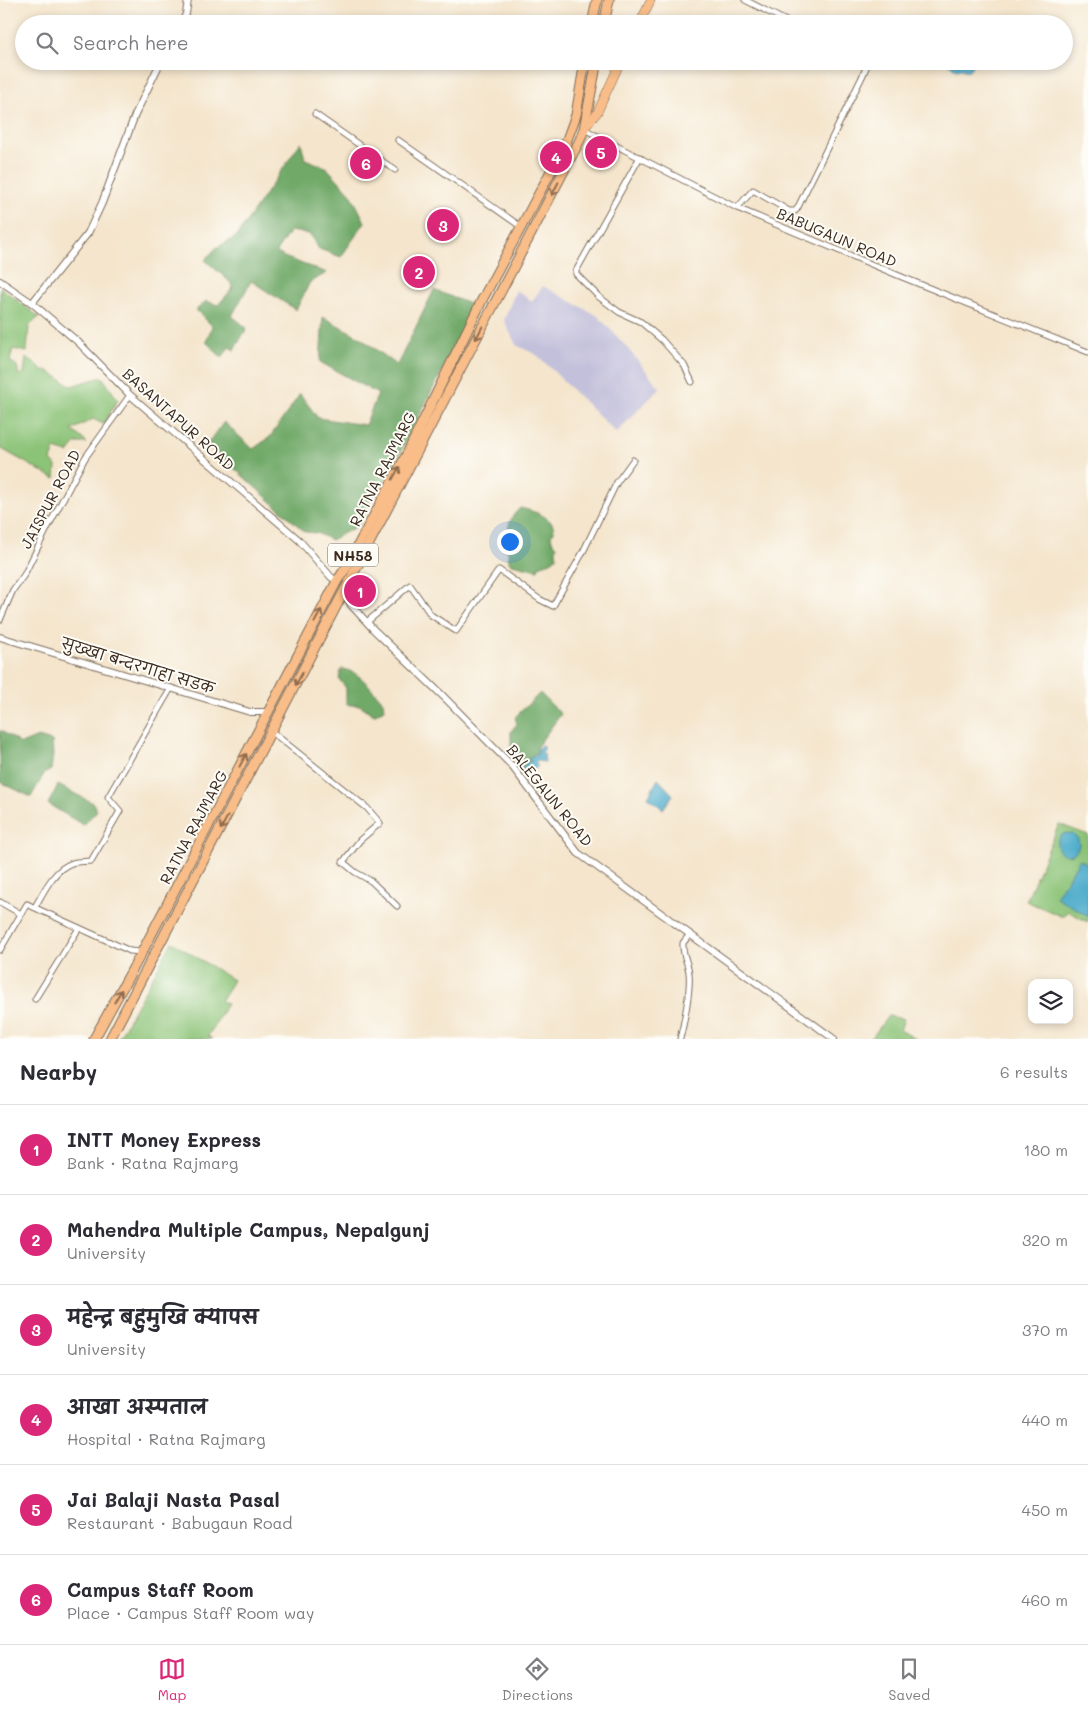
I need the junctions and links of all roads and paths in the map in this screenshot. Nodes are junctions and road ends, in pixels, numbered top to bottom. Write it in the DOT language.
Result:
graph roads {
  1 [pos="188,0"];
  2 [pos="597,0"];
  3 [pos="609,0"];
  4 [pos="651,0"];
  5 [pos="745,0"];
  6 [pos="186,15"];
  7 [pos="594,15"];
  8 [pos="606,15"];
  9 [pos="644,15"];
  10 [pos="774,15"];
  11 [pos="157,70"];
  12 [pos="583,70"];
  13 [pos="595,70"];
  14 [pos="617,70"];
  15 [pos="865,70"];
  16 [pos="315,114"];
  17 [pos="584,129"];
  18 [pos="398,140"];
  19 [pos="640,157"];
  20 [pos="395,170"];
  21 [pos="737,208"];
  22 [pos="523,222"];
  23 [pos="0,282"];
  24 [pos="32,304"];
  25 [pos="1088,352"];
  26 [pos="692,382"];
  27 [pos="130,395"];
  28 [pos="633,460"];
  29 [pos="337,581"];
  30 [pos="345,592"];
  31 [pos="0,620"];
  32 [pos="367,622"];
  33 [pos="0,638"];
  34 [pos="171,688"];
  35 [pos="268,712"];
  36 [pos="272,732"];
  37 [pos="0,902"];
  38 [pos="398,906"];
  39 [pos="35,907"];
  40 [pos="21,914"];
  41 [pos="79,928"];
  42 [pos="690,934"];
  43 [pos="0,950"];
  44 [pos="142,952"];
  45 [pos="35,998"];
  46 [pos="94,1039"];
  47 [pos="110,1039"];
  48 [pos="680,1039"];
  49 [pos="834,1039"];
  1 -- 6 [label="street"];
  2 -- 7 [label="highway"];
  3 -- 8 [label="highway"];
  4 -- 9 [label="main road"];
  5 -- 10 [label="street"];
  11 -- 24 [label="street"];
  12 -- 22 [label="highway, RATNA RAJMARG / NH58"];
  13 -- 17 [label="highway, RATNA RAJMARG / NH58"];
  14 -- 17 [label="main road"];
  15 -- 21 [label="street"];
  16 -- 20 [label="street"];
  17 -- 19 [label="street, BABUGAUN ROAD"];
  17 -- 30 [label="highway, RATNA RAJMARG / NH58, one-way"];
  18 -- 22 [label="street"];
  19 -- 21 [label="street, BABUGAUN ROAD"];
  19 -- 26 [label="street"];
  21 -- 25 [label="street, BABUGAUN ROAD"];
  29 -- 22 [label="highway, RATNA RAJMARG / NH58, one-way"];
  23 -- 24 [label="street, BASANTAPUR ROAD"];
  24 -- 27 [label="street, BASANTAPUR ROAD"];
  27 -- 29 [label="street, BASANTAPUR ROAD"];
  27 -- 31 [label="street, JAISPUR ROAD"];
  28 -- 32 [label="street"];
  35 -- 29 [label="highway, RATNA RAJMARG / NH58, one-way"];
  30 -- 32 [label="street, BALEGAUN ROAD"];
  30 -- 36 [label="highway, RATNA RAJMARG / NH58, one-way"];
  32 -- 42 [label="street, BALEGAUN ROAD"];
  33 -- 34 [label="street, सुख्खा बन्दरगाहा सडक"];
  34 -- 35 [label="street, सुख्खा बन्दरगाहा सडक"];
  34 -- 39 [label="street"];
  44 -- 35 [label="highway, RATNA RAJMARG / NH58, one-way"];
  36 -- 38 [label="street"];
  36 -- 47 [label="highway, RATNA RAJMARG / NH58, one-way"];
  37 -- 40 [label="street"];
  39 -- 40 [label="street"];
  39 -- 41 [label="street"];
  40 -- 43 [label="street"];
  41 -- 44 [label="street"];
  41 -- 45 [label="street"];
  42 -- 48 [label="street"];
  42 -- 49 [label="street, BALEGAUN ROAD"];
  46 -- 44 [label="highway, RATNA RAJMARG / NH58, one-way"];
}
